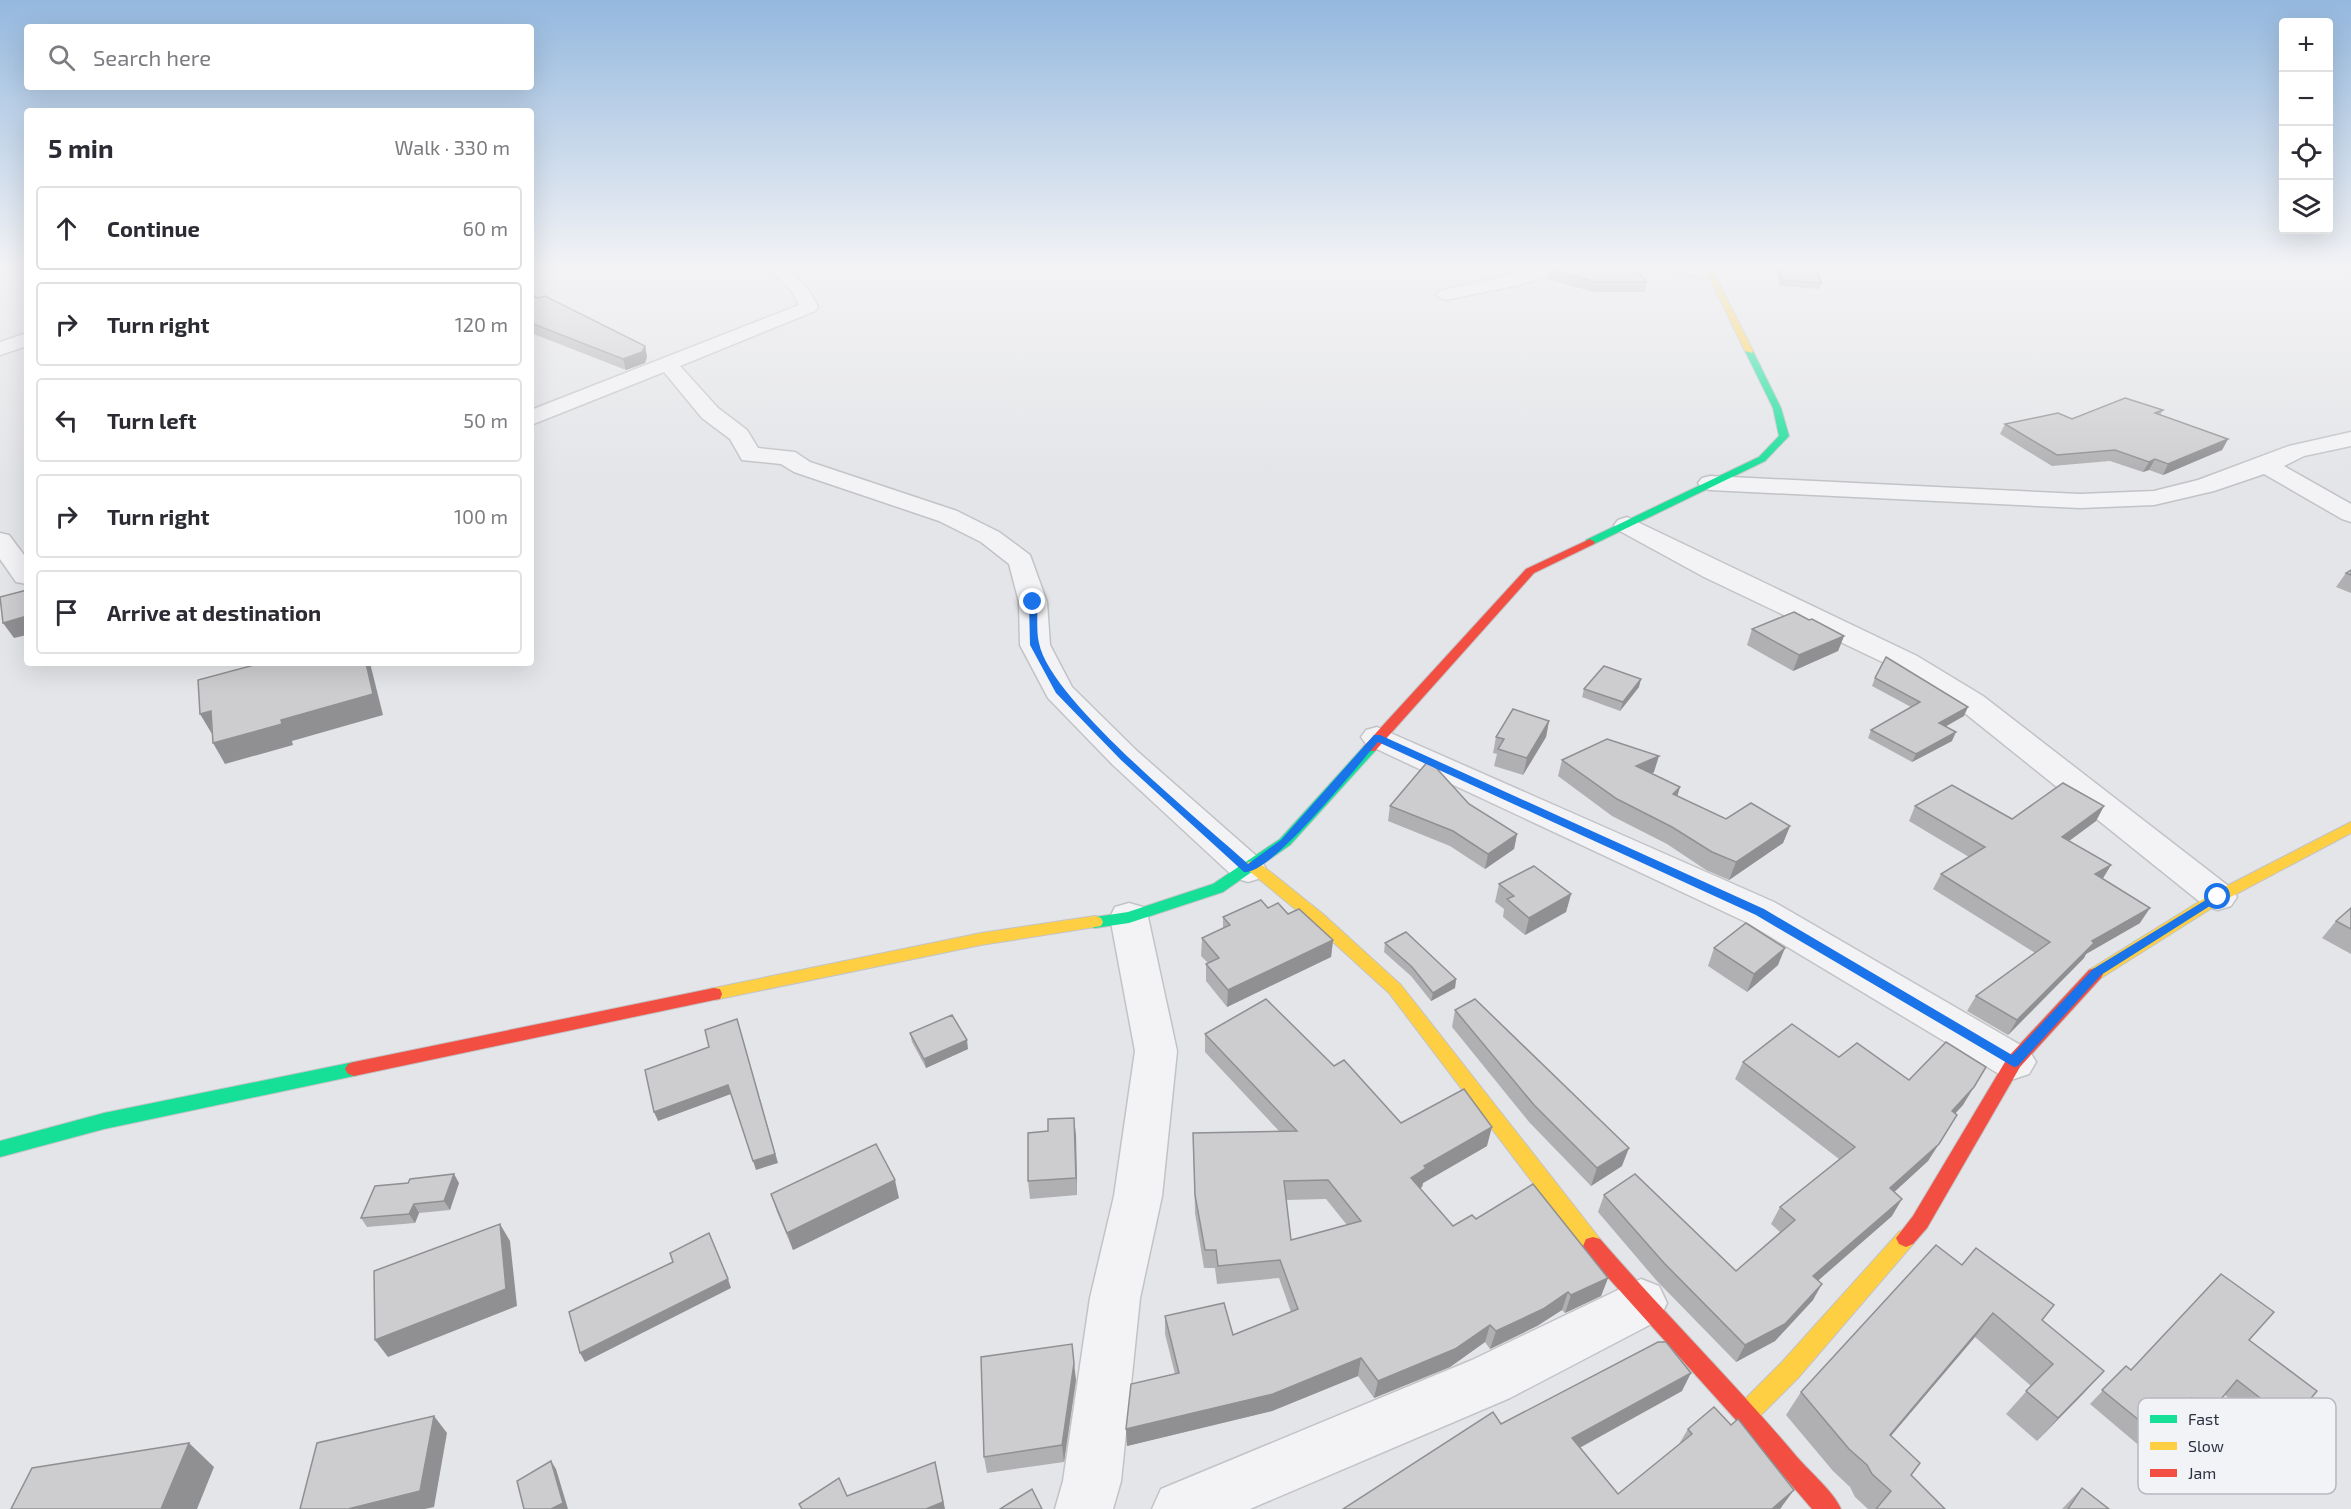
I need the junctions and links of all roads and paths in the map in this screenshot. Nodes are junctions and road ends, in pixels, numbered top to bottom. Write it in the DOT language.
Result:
graph roads {
  1 [pos="734,336"];
  2 [pos="1740,336"];
  3 [pos="24,340"];
  4 [pos="0,349"];
  5 [pos="667,363"];
  6 [pos="534,417"];
  7 [pos="2351,439"];
  8 [pos="2266,465"];
  9 [pos="1710,483"];
  10 [pos="2351,514"];
  11 [pos="1627,525"];
  12 [pos="0,541"];
  13 [pos="24,571"];
  14 [pos="24,576"];
  15 [pos="0,582"];
  16 [pos="1377,737"];
  17 [pos="2351,827"];
  18 [pos="1250,868"];
  19 [pos="2218,897"];
  20 [pos="1129,917"];
  21 [pos="2014,1062"];
  22 [pos="0,1149"];
  23 [pos="1641,1303"];
  24 [pos="1746,1414"];
  25 [pos="1813,1504"];
  26 [pos="1201,1505"];
  27 [pos="1084,1509"];
  1 -- 5 [label="street"];
  2 -- 9 [label="street"];
  3 -- 4 [label="street"];
  5 -- 6 [label="street"];
  5 -- 18 [label="street"];
  7 -- 8 [label="street"];
  8 -- 9 [label="street"];
  8 -- 10 [label="street"];
  9 -- 11 [label="street"];
  11 -- 16 [label="street"];
  11 -- 19 [label="street"];
  12 -- 13 [label="street"];
  14 -- 15 [label="street"];
  16 -- 18 [label="street"];
  16 -- 21 [label="street"];
  17 -- 19 [label="street"];
  18 -- 20 [label="street"];
  18 -- 23 [label="street"];
  19 -- 21 [label="street"];
  20 -- 22 [label="street"];
  20 -- 27 [label="street"];
  21 -- 24 [label="street"];
  23 -- 24 [label="street"];
  23 -- 26 [label="street"];
  24 -- 25 [label="street"];
}
